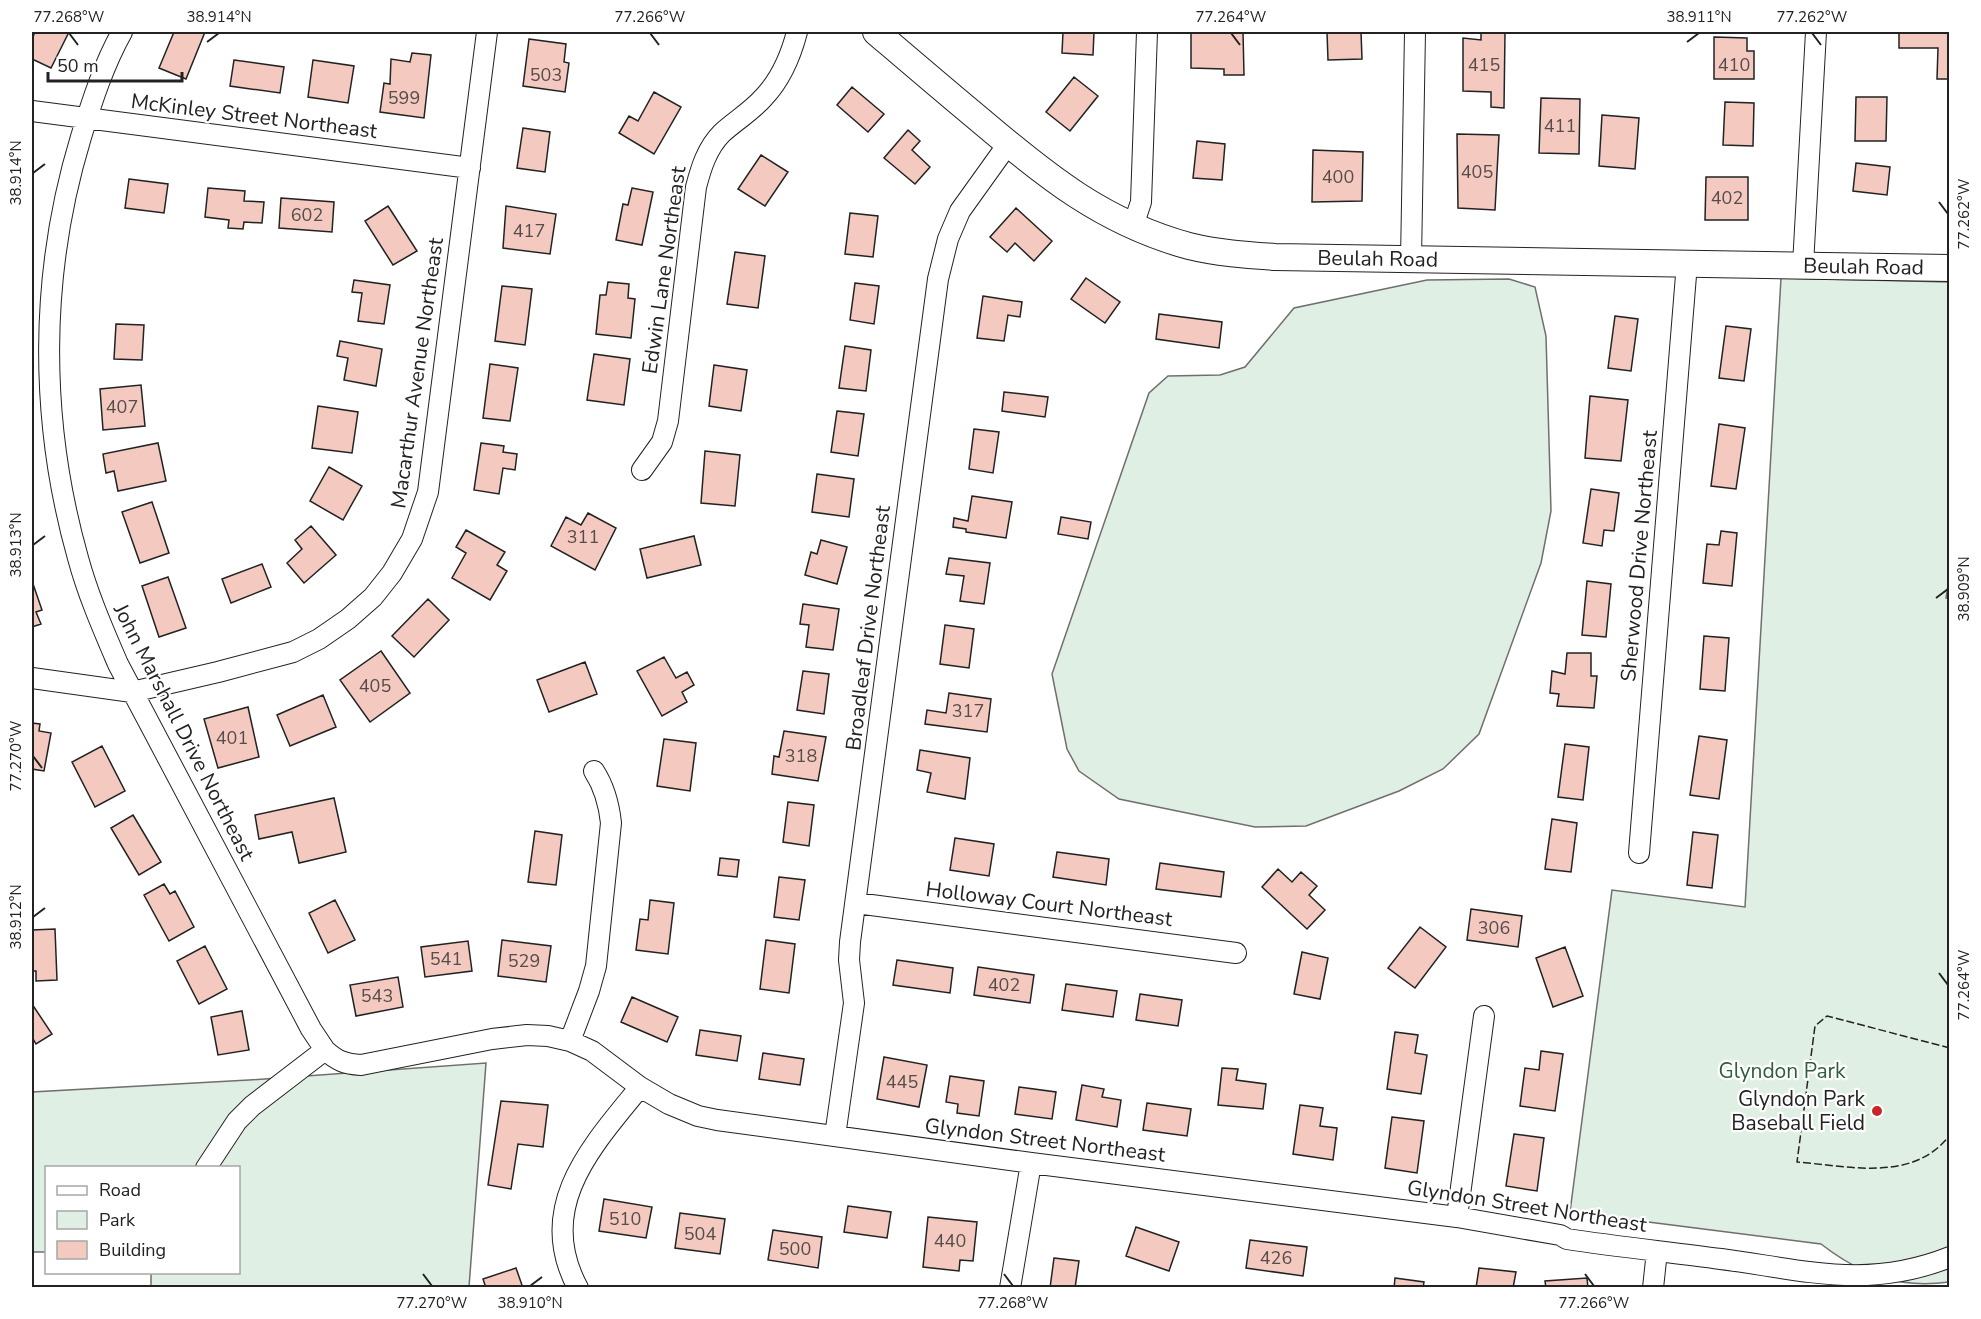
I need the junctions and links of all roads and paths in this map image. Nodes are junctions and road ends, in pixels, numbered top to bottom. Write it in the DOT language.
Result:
graph roads {
  1 [pos="123,32"];
  2 [pos="487,32"];
  3 [pos="797,32"];
  4 [pos="876,32"];
  5 [pos="1147,32"];
  6 [pos="1415,32"];
  7 [pos="1816,32"];
  8 [pos="32,111"];
  9 [pos="87,118"];
  10 [pos="1008,144"];
  11 [pos="470,168"];
  12 [pos="1133,226"];
  13 [pos="1411,260"];
  14 [pos="1688,263"];
  15 [pos="1803,265"];
  16 [pos="1950,268"];
  17 [pos="642,470"];
  18 [pos="32,678"];
  19 [pos="132,692"];
  20 [pos="594,771"];
  21 [pos="1639,853"];
  22 [pos="856,903"];
  23 [pos="1236,953"];
  24 [pos="1484,1016"];
  25 [pos="570,1041"];
  26 [pos="325,1050"];
  27 [pos="640,1087"];
  28 [pos="835,1136"];
  29 [pos="1031,1163"];
  30 [pos="207,1166"];
  31 [pos="1457,1218"];
  32 [pos="1657,1251"];
  33 [pos="1950,1257"];
  34 [pos="578,1287"];
  35 [pos="1010,1287"];
  36 [pos="1653,1287"];
  1 -- 9 [label="street, John Marshall Drive Northeast"];
  2 -- 11 [label="street, Macarthur Avenue Northeast"];
  3 -- 17 [label="street, Edwin Lane Northeast"];
  4 -- 10 [label="main road, Beulah Road"];
  5 -- 12 [label="street"];
  6 -- 13 [label="street"];
  7 -- 15 [label="street"];
  8 -- 9 [label="street, McKinley Street Northeast"];
  9 -- 11 [label="street, McKinley Street Northeast"];
  9 -- 19 [label="street, John Marshall Drive Northeast"];
  10 -- 12 [label="main road, Beulah Road"];
  10 -- 22 [label="street, Broadleaf Drive Northeast"];
  11 -- 19 [label="street, Macarthur Avenue Northeast"];
  12 -- 13 [label="main road, Beulah Road"];
  13 -- 14 [label="main road, Beulah Road"];
  14 -- 15 [label="main road, Beulah Road"];
  14 -- 21 [label="street, Sherwood Drive Northeast"];
  15 -- 16 [label="main road, Beulah Road"];
  18 -- 19 [label="street, Macarthur Avenue Northeast"];
  19 -- 26 [label="street, John Marshall Drive Northeast"];
  20 -- 25 [label="street"];
  22 -- 23 [label="street, Holloway Court Northeast"];
  22 -- 28 [label="street, Broadleaf Drive Northeast"];
  24 -- 31 [label="street"];
  25 -- 26 [label="street, Glyndon Street Northeast"];
  25 -- 27 [label="street, Glyndon Street Northeast"];
  26 -- 30 [label="street"];
  27 -- 28 [label="street, Glyndon Street Northeast"];
  27 -- 34 [label="street"];
  28 -- 29 [label="street, Glyndon Street Northeast"];
  29 -- 31 [label="street, Glyndon Street Northeast"];
  29 -- 35 [label="street"];
  31 -- 32 [label="street, Glyndon Street Northeast"];
  32 -- 33 [label="street, Glyndon Street Northeast"];
  32 -- 36 [label="street"];
}
